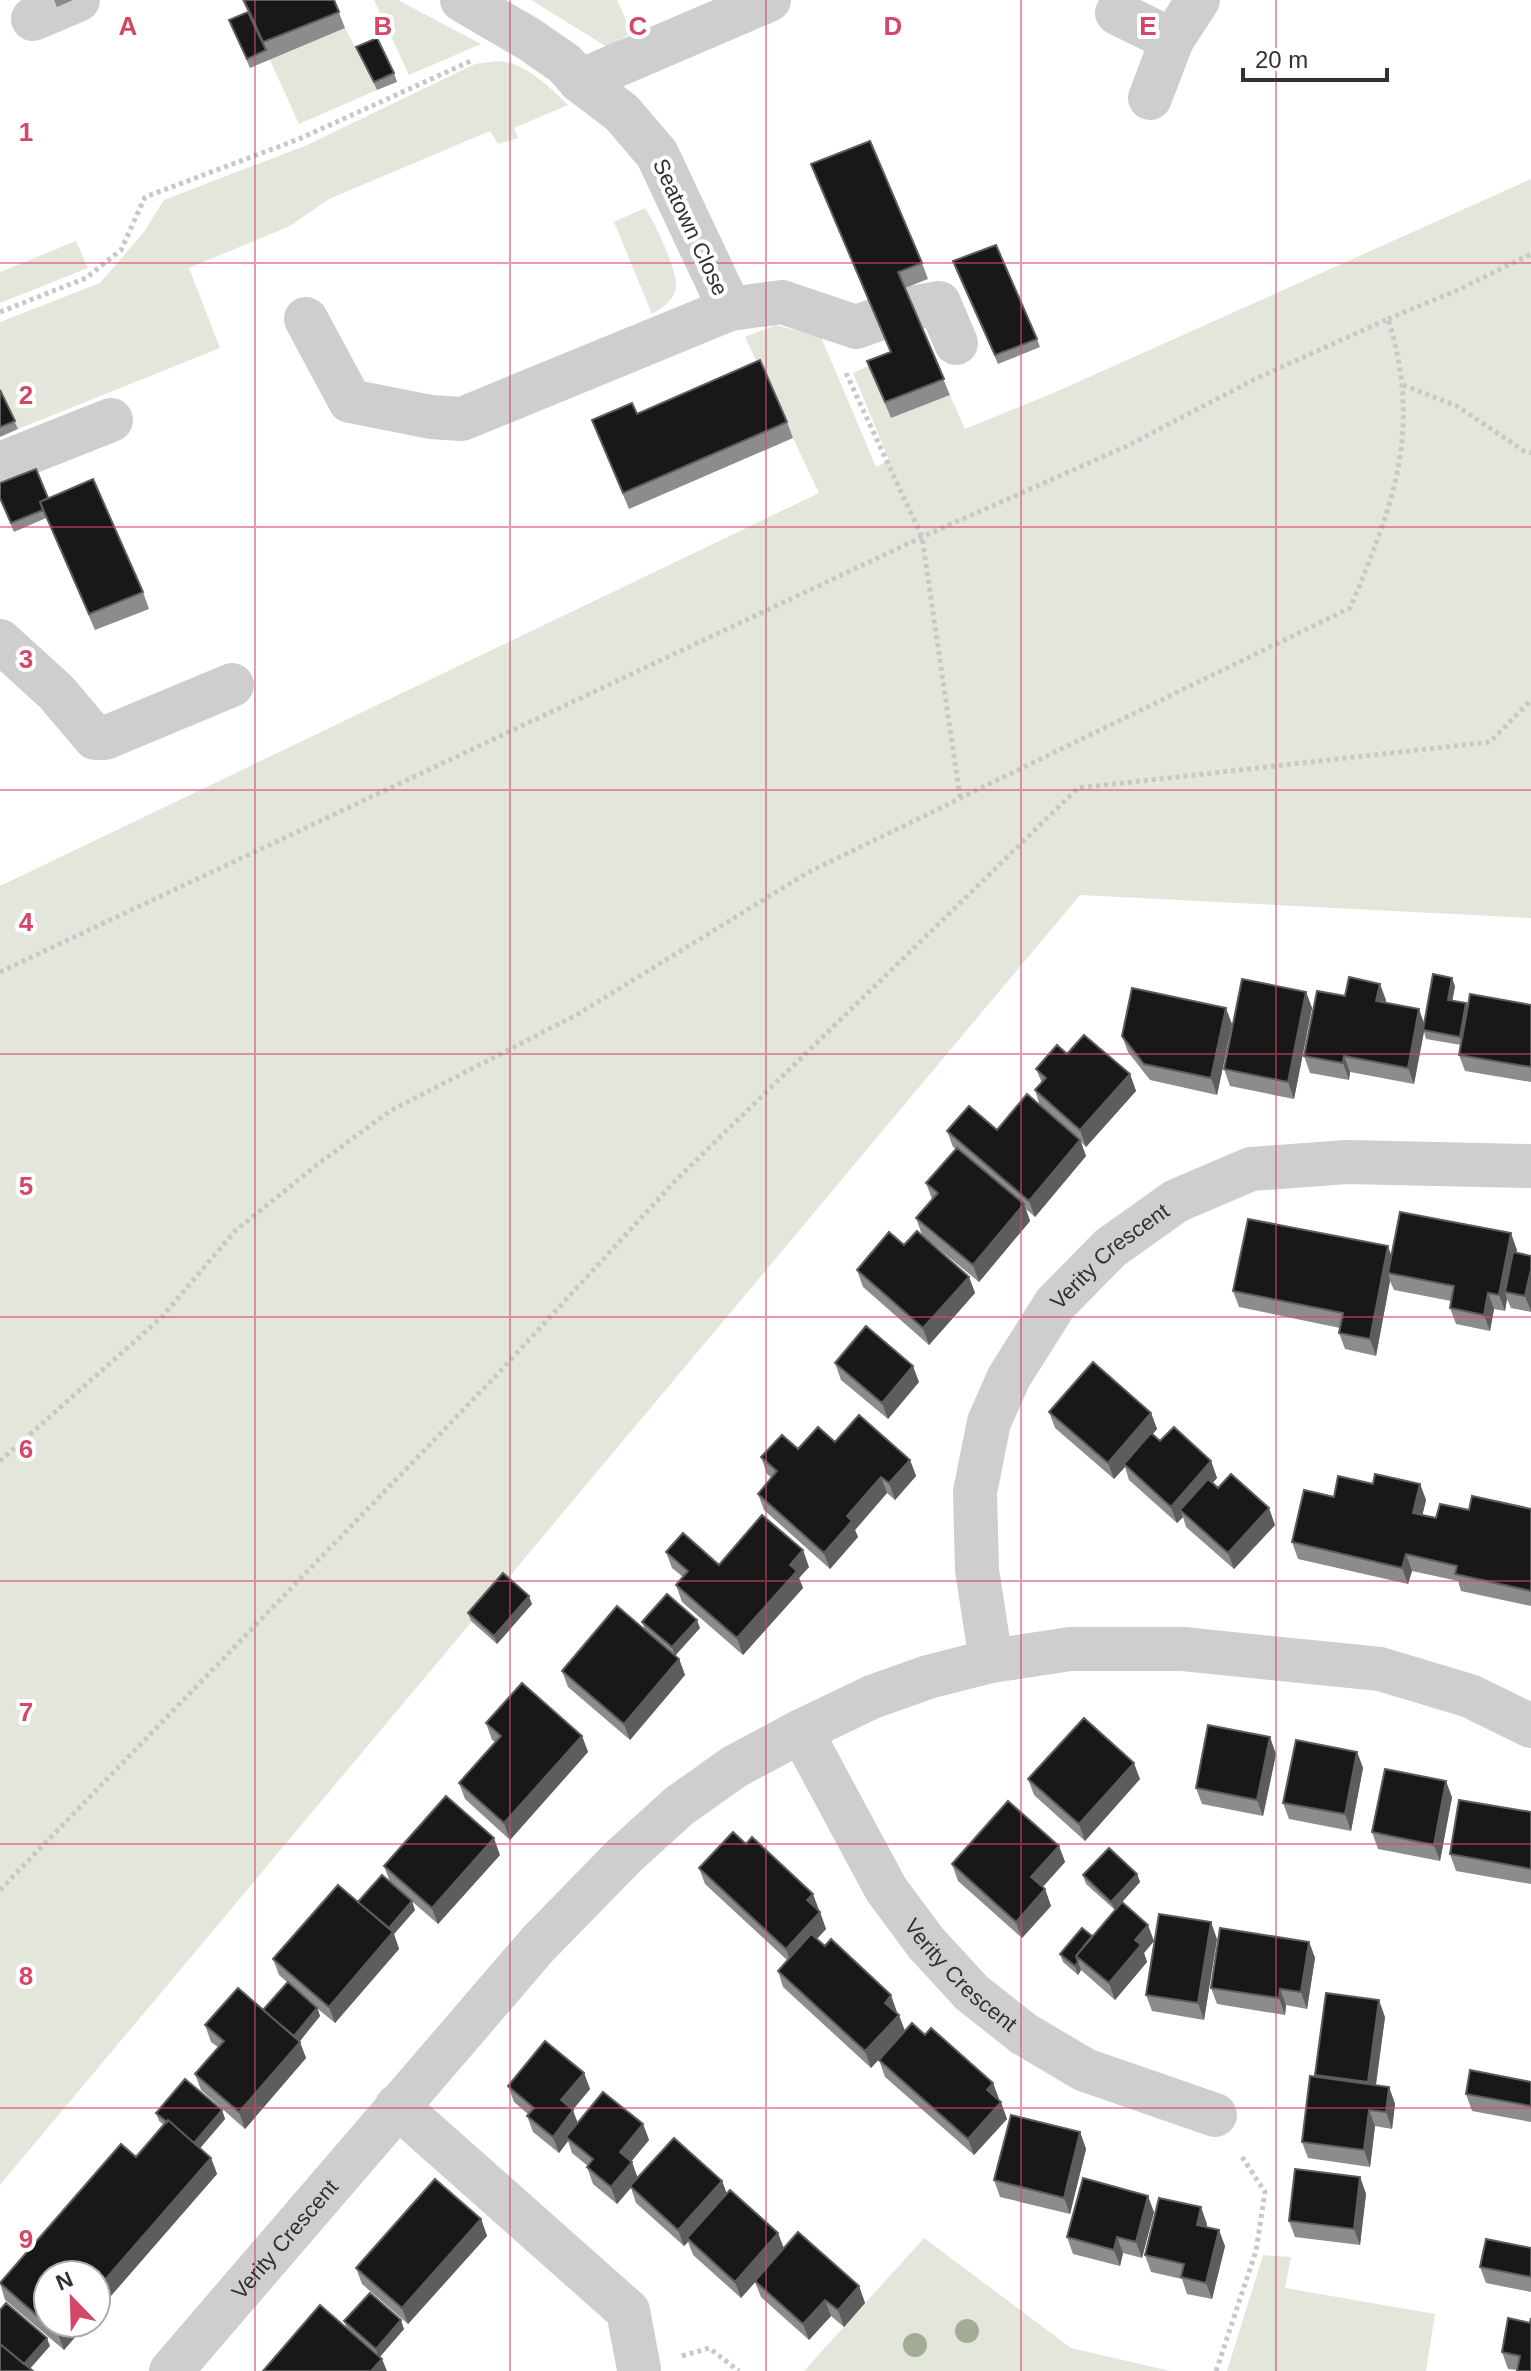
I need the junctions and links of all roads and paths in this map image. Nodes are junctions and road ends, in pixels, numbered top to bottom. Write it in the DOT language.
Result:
graph roads {
  1 [pos="78,0"];
  2 [pos="462,0"];
  3 [pos="769,0"];
  4 [pos="1198,0"];
  5 [pos="1117,13"];
  6 [pos="33,19"];
  7 [pos="529,39"];
  8 [pos="1172,40"];
  9 [pos="580,81"];
  10 [pos="1150,98"];
  11 [pos="1531,254"];
  12 [pos="800,308"];
  13 [pos="730,309"];
  14 [pos="0,312"];
  15 [pos="306,319"];
  16 [pos="1388,319"];
  17 [pos="956,343"];
  18 [pos="1403,385"];
  19 [pos="111,420"];
  20 [pos="1531,453"];
  21 [pos="0,464"];
  22 [pos="922,537"];
  23 [pos="0,641"];
  24 [pos="232,685"];
  25 [pos="1531,700"];
  26 [pos="960,797"];
  27 [pos="0,972"];
  28 [pos="1531,1166"];
  29 [pos="0,1461"];
  30 [pos="991,1661"];
  31 [pos="1531,1726"];
  32 [pos="801,1731"];
  33 [pos="0,1890"];
  34 [pos="397,2106"];
  35 [pos="1215,2115"];
  36 [pos="639,2369"];
  37 [pos="171,2371"];
  38 [pos="739,2371"];
  39 [pos="1216,2371"];
  1 -- 6 [label="street"];
  2 -- 7 [label="street, Seatown Close"];
  3 -- 9 [label="street"];
  4 -- 8 [label="street"];
  5 -- 8 [label="street"];
  7 -- 9 [label="street, Seatown Close"];
  7 -- 14 [label="path"];
  8 -- 10 [label="street"];
  9 -- 13 [label="street, Seatown Close"];
  11 -- 16 [label="path"];
  12 -- 13 [label="street, Seatown Close"];
  12 -- 17 [label="street"];
  12 -- 22 [label="path"];
  13 -- 15 [label="street, Seatown Close"];
  16 -- 18 [label="path"];
  16 -- 22 [label="path"];
  18 -- 20 [label="path"];
  18 -- 26 [label="path"];
  19 -- 21 [label="street"];
  22 -- 26 [label="path"];
  22 -- 27 [label="path"];
  23 -- 24 [label="street"];
  25 -- 33 [label="path"];
  26 -- 29 [label="path"];
  28 -- 30 [label="street, Verity Crescent"];
  30 -- 31 [label="street, Verity Crescent"];
  30 -- 32 [label="street, Verity Crescent"];
  32 -- 34 [label="street, Verity Crescent"];
  32 -- 35 [label="street, Verity Crescent"];
  34 -- 36 [label="street"];
  34 -- 37 [label="street, Verity Crescent"];
  35 -- 39 [label="path"];
  36 -- 38 [label="path"];
}
